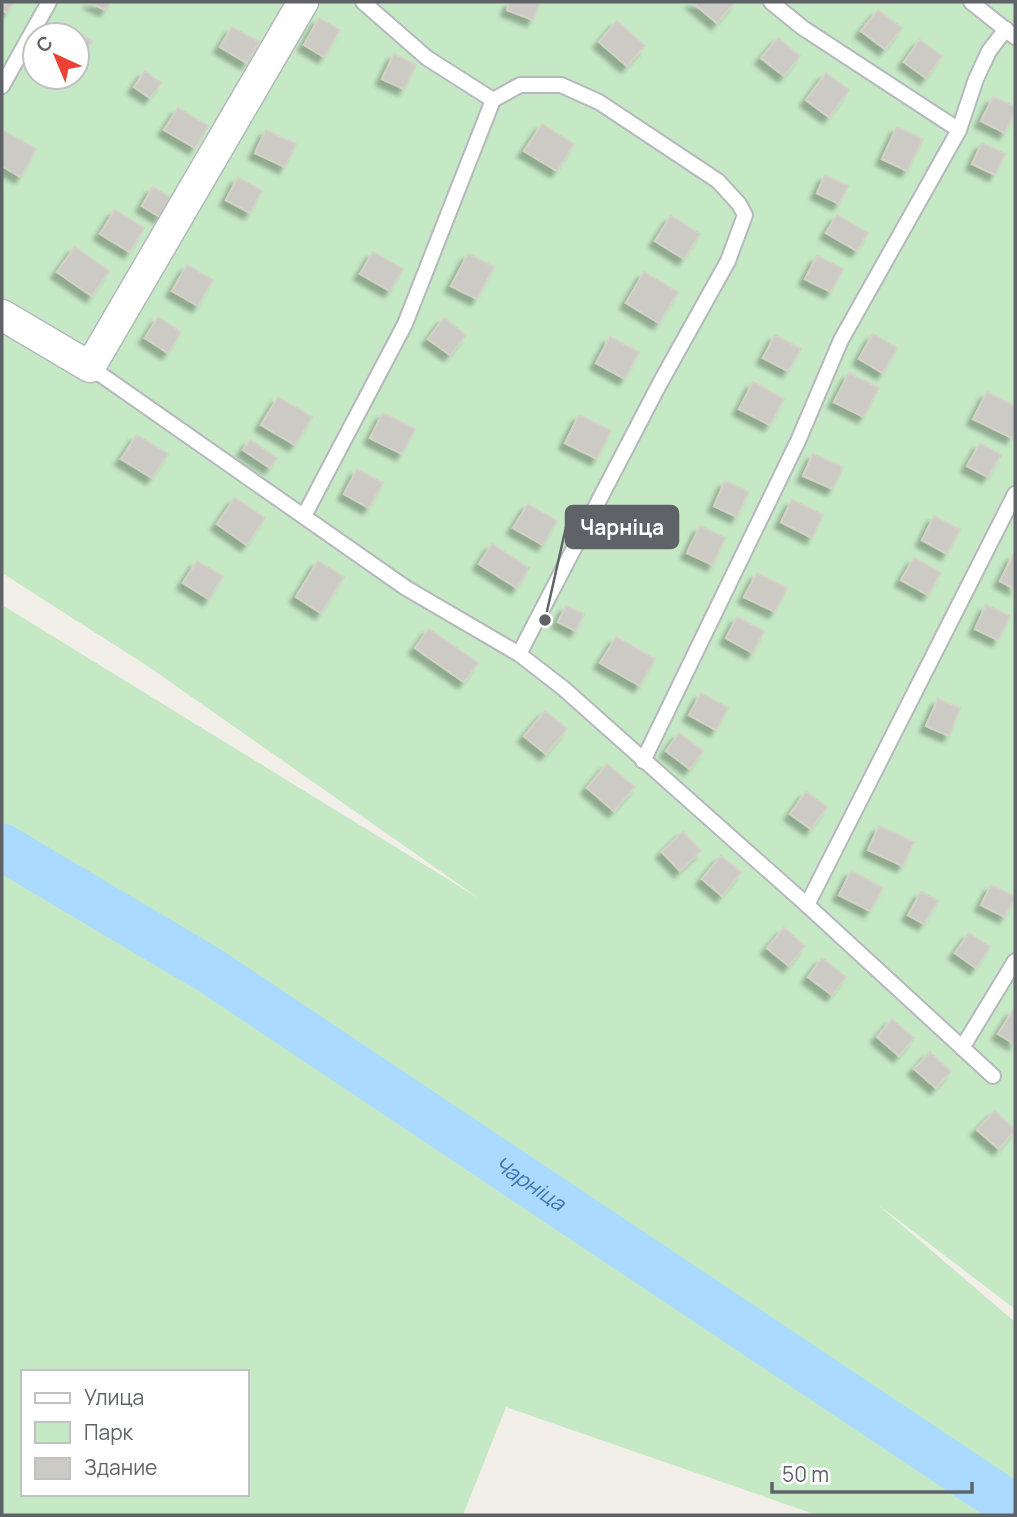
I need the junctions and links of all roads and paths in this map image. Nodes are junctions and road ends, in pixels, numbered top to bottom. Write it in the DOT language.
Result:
graph roads {
  1 [pos="50,2"];
  2 [pos="303,2"];
  3 [pos="365,2"];
  4 [pos="771,2"];
  5 [pos="971,2"];
  6 [pos="1011,33"];
  7 [pos="2,86"];
  8 [pos="493,100"];
  9 [pos="959,130"];
  10 [pos="2,315"];
  11 [pos="90,367"];
  12 [pos="1015,494"];
  13 [pos="304,516"];
  14 [pos="519,654"];
  15 [pos="643,761"];
  16 [pos="807,905"];
  17 [pos="1015,961"];
  18 [pos="962,1048"];
  19 [pos="993,1076"];
  1 -- 7 [label="lane"];
  2 -- 11 [label="street"];
  3 -- 8 [label="lane"];
  4 -- 9 [label="lane"];
  5 -- 6 [label="lane"];
  6 -- 9 [label="lane"];
  8 -- 13 [label="lane"];
  8 -- 14 [label="lane"];
  9 -- 15 [label="lane"];
  10 -- 11 [label="street"];
  11 -- 13 [label="lane"];
  12 -- 16 [label="lane"];
  13 -- 14 [label="lane"];
  14 -- 15 [label="lane"];
  15 -- 16 [label="lane"];
  16 -- 18 [label="lane"];
  17 -- 18 [label="lane"];
  18 -- 19 [label="lane"];
}
